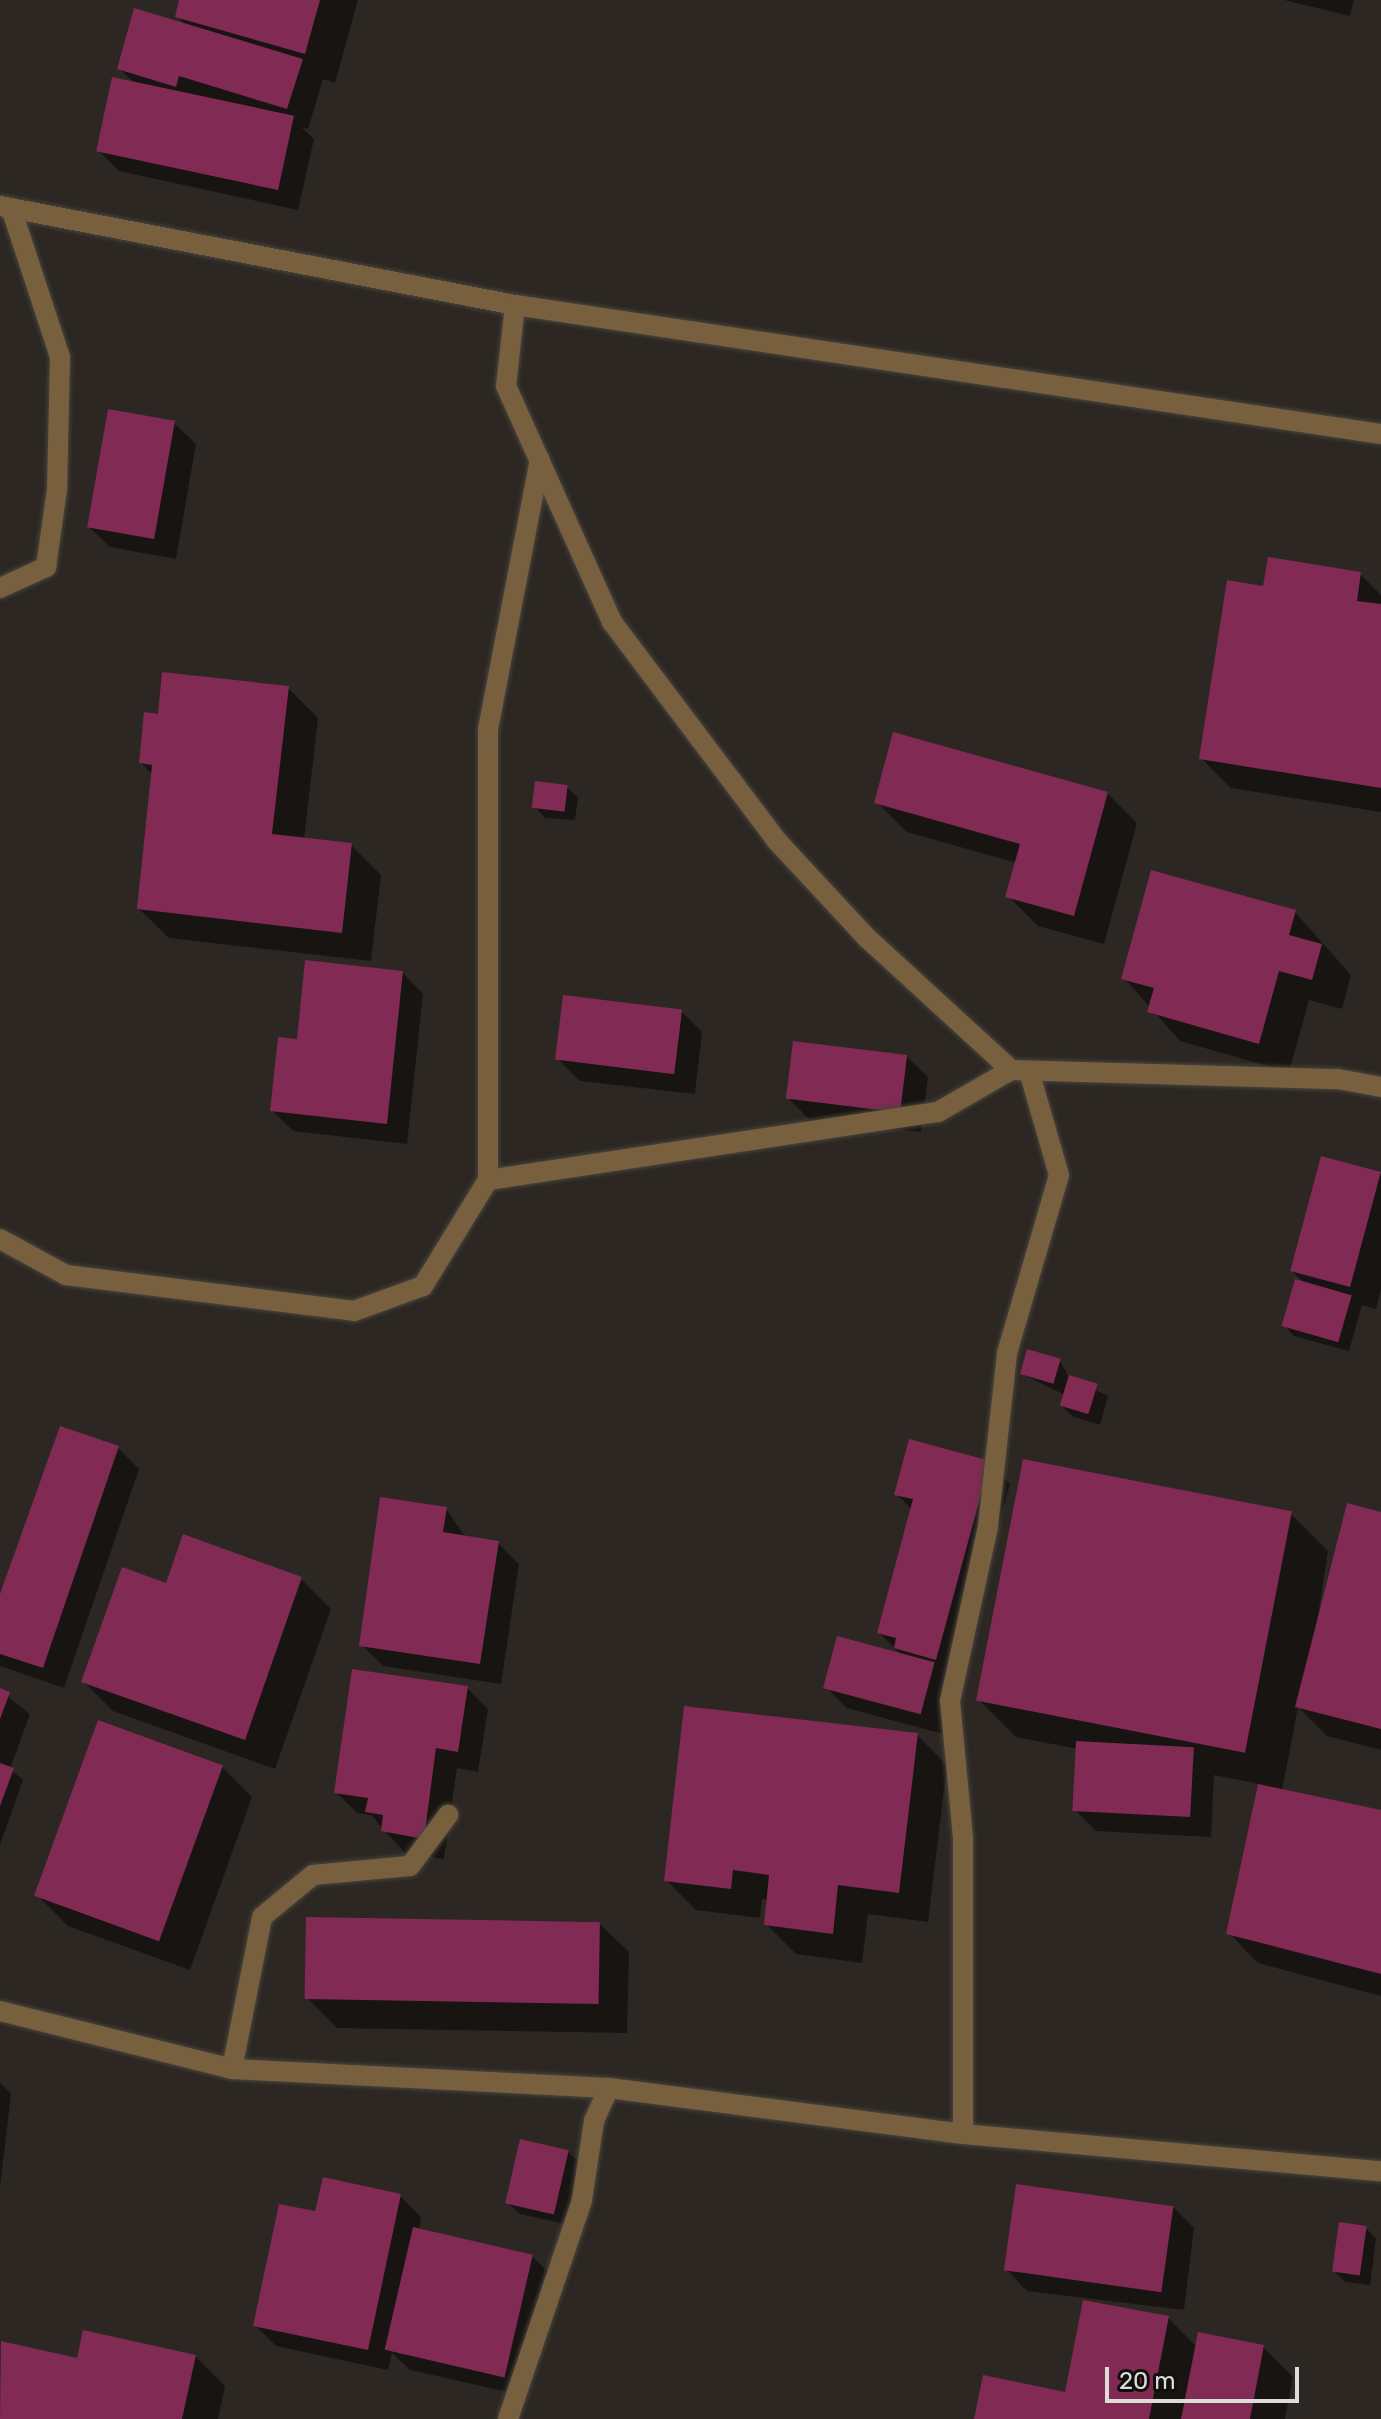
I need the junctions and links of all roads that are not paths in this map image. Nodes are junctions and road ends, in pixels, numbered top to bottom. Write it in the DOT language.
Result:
graph roads {
  1 [pos="6,207"];
  2 [pos="515,305"];
  3 [pos="1381,434"];
  4 [pos="540,460"];
  5 [pos="0,588"];
  6 [pos="1020,1070"];
  7 [pos="1381,1087"];
  8 [pos="488,1180"];
  9 [pos="0,1239"];
  10 [pos="448,1815"];
  11 [pos="0,2011"];
  12 [pos="232,2069"];
  13 [pos="609,2088"];
  14 [pos="963,2134"];
  15 [pos="1381,2171"];
  16 [pos="508,2419"];
  1 -- 2 [label="street"];
  1 -- 5 [label="street"];
  2 -- 3 [label="street"];
  2 -- 4 [label="street"];
  4 -- 6 [label="street"];
  4 -- 8 [label="street"];
  6 -- 7 [label="street"];
  6 -- 8 [label="street"];
  6 -- 14 [label="street"];
  8 -- 9 [label="street"];
  10 -- 12 [label="street"];
  11 -- 12 [label="street"];
  12 -- 13 [label="street"];
  13 -- 14 [label="street"];
  13 -- 16 [label="street"];
  14 -- 15 [label="street"];
}
